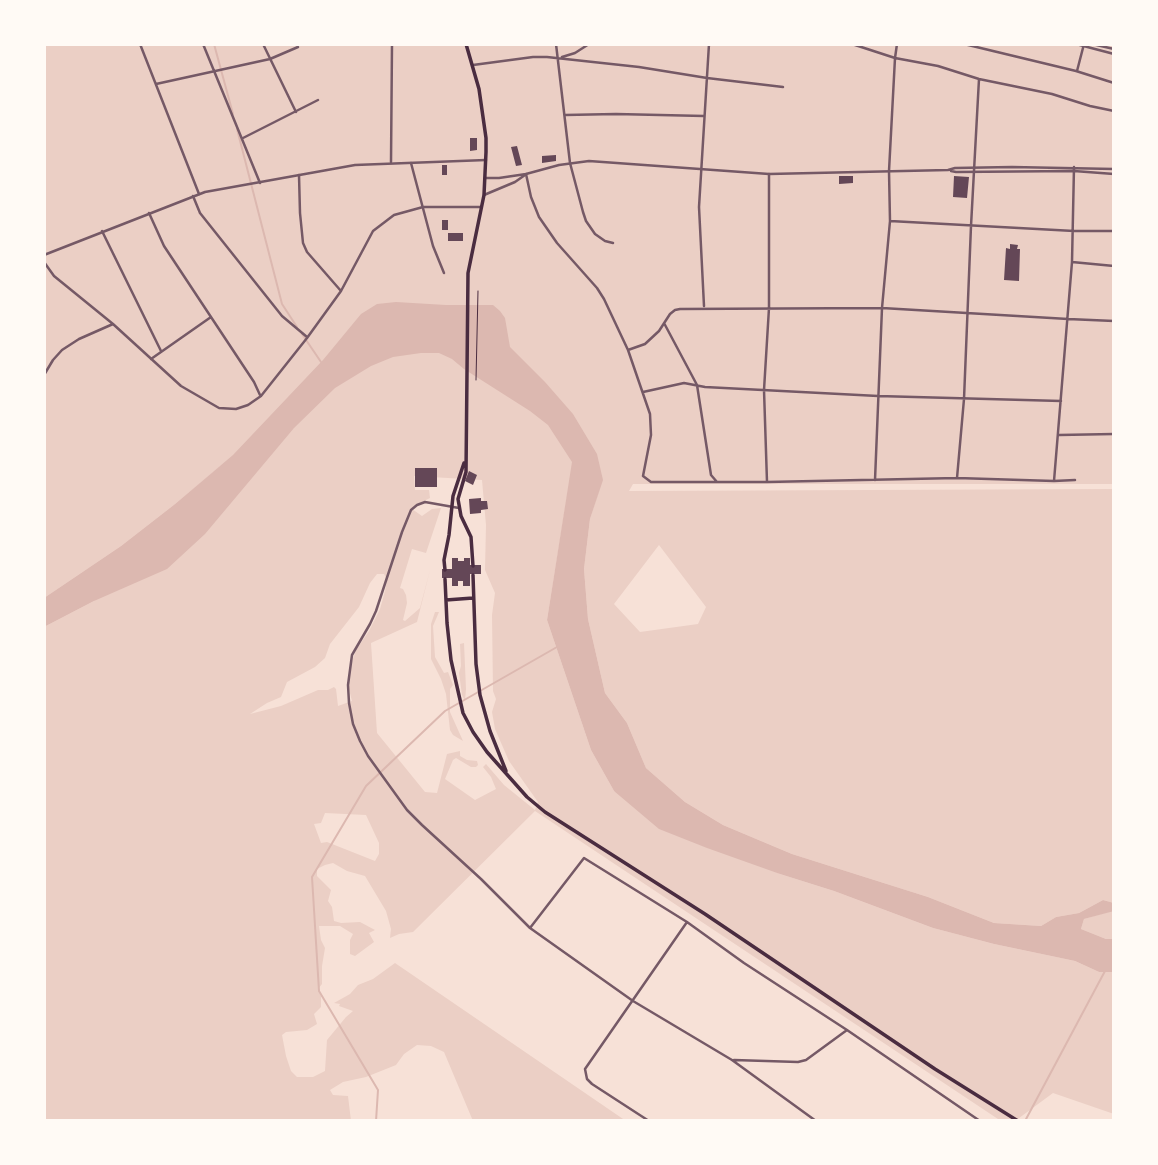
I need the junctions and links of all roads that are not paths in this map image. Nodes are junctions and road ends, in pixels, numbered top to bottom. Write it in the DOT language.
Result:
graph roads {
  1 [pos="140,44"];
  2 [pos="203,44"];
  3 [pos="263,44"];
  4 [pos="392,44"];
  5 [pos="467,44"];
  6 [pos="556,44"];
  7 [pos="589,44"];
  8 [pos="709,44"];
  9 [pos="852,44"];
  10 [pos="897,44"];
  11 [pos="964,44"];
  12 [pos="1076,44"];
  13 [pos="1092,44"];
  14 [pos="1083,45"];
  15 [pos="298,47"];
  16 [pos="1114,52"];
  17 [pos="559,58"];
  18 [pos="895,58"];
  19 [pos="270,59"];
  20 [pos="473,65"];
  21 [pos="1076,71"];
  22 [pos="215,72"];
  23 [pos="707,78"];
  24 [pos="979,79"];
  25 [pos="1114,83"];
  26 [pos="156,84"];
  27 [pos="783,87"];
  28 [pos="318,100"];
  29 [pos="1114,111"];
  30 [pos="296,112"];
  31 [pos="565,115"];
  32 [pos="704,116"];
  33 [pos="242,139"];
  34 [pos="486,160"];
  35 [pos="391,162"];
  36 [pos="411,163"];
  37 [pos="570,163"];
  38 [pos="700,168"];
  39 [pos="1107,168"];
  40 [pos="1074,169"];
  41 [pos="1114,169"];
  42 [pos="974,170"];
  43 [pos="889,171"];
  44 [pos="526,174"];
  45 [pos="769,174"];
  46 [pos="1107,174"];
  47 [pos="1114,174"];
  48 [pos="299,175"];
  49 [pos="485,178"];
  50 [pos="260,183"];
  51 [pos="199,194"];
  52 [pos="484,195"];
  53 [pos="193,196"];
  54 [pos="423,207"];
  55 [pos="482,207"];
  56 [pos="149,213"];
  57 [pos="890,221"];
  58 [pos="971,226"];
  59 [pos="102,231"];
  60 [pos="1074,231"];
  61 [pos="1114,231"];
  62 [pos="613,243"];
  63 [pos="44,254"];
  64 [pos="44,262"];
  65 [pos="1072,262"];
  66 [pos="1114,266"];
  67 [pos="444,273"];
  68 [pos="341,291"];
  69 [pos="704,308"];
  70 [pos="769,308"];
  71 [pos="882,308"];
  72 [pos="967,314"];
  73 [pos="211,317"];
  74 [pos="1068,319"];
  75 [pos="1114,321"];
  76 [pos="664,323"];
  77 [pos="113,324"];
  78 [pos="307,338"];
  79 [pos="161,351"];
  80 [pos="628,351"];
  81 [pos="151,359"];
  82 [pos="44,375"];
  83 [pos="697,385"];
  84 [pos="764,390"];
  85 [pos="643,392"];
  86 [pos="261,396"];
  87 [pos="878,397"];
  88 [pos="964,399"];
  89 [pos="1061,401"];
  90 [pos="1114,434"];
  91 [pos="1059,435"];
  92 [pos="465,461"];
  93 [pos="957,478"];
  94 [pos="875,480"];
  95 [pos="1075,480"];
  96 [pos="1054,481"];
  97 [pos="717,482"];
  98 [pos="767,482"];
  99 [pos="452,506"];
  100 [pos="459,508"];
  101 [pos="473,566"];
  102 [pos="444,570"];
  103 [pos="473,575"];
  104 [pos="445,579"];
  105 [pos="473,598"];
  106 [pos="446,600"];
  107 [pos="509,776"];
  108 [pos="687,922"];
  109 [pos="530,928"];
  110 [pos="633,1001"];
  111 [pos="847,1030"];
  112 [pos="732,1060"];
  113 [pos="808,1115"];
  114 [pos="649,1121"];
  115 [pos="810,1121"];
  116 [pos="816,1121"];
  117 [pos="980,1121"];
  118 [pos="1018,1121"];
  1 -- 26 [label="street"];
  2 -- 22 [label="street"];
  3 -- 19 [label="street"];
  4 -- 35 [label="street"];
  5 -- 20 [label="highway"];
  6 -- 17 [label="street"];
  7 -- 17 [label="street"];
  8 -- 23 [label="street"];
  9 -- 18 [label="street"];
  10 -- 18 [label="street"];
  11 -- 21 [label="street"];
  12 -- 14 [label="street"];
  13 -- 16 [label="street"];
  14 -- 16 [label="street"];
  14 -- 21 [label="street"];
  15 -- 19 [label="street"];
  17 -- 20 [label="street"];
  17 -- 23 [label="street"];
  17 -- 31 [label="street"];
  18 -- 24 [label="street"];
  18 -- 43 [label="street"];
  19 -- 22 [label="street"];
  19 -- 30 [label="street"];
  20 -- 34 [label="highway"];
  21 -- 25 [label="street"];
  22 -- 26 [label="street"];
  22 -- 33 [label="street"];
  23 -- 27 [label="street"];
  23 -- 32 [label="street"];
  24 -- 29 [label="street"];
  24 -- 42 [label="street"];
  26 -- 51 [label="street"];
  28 -- 30 [label="street"];
  30 -- 33 [label="street"];
  31 -- 32 [label="street"];
  31 -- 37 [label="street"];
  32 -- 38 [label="street"];
  33 -- 50 [label="street"];
  34 -- 36 [label="street"];
  34 -- 49 [label="highway"];
  35 -- 36 [label="street"];
  35 -- 48 [label="street"];
  36 -- 54 [label="street"];
  37 -- 38 [label="street"];
  37 -- 44 [label="street"];
  37 -- 62 [label="street"];
  38 -- 45 [label="street"];
  38 -- 69 [label="street"];
  39 -- 40 [label="street"];
  39 -- 41 [label="street"];
  39 -- 46 [label="street"];
  40 -- 42 [label="street"];
  40 -- 46 [label="street"];
  40 -- 60 [label="street"];
  42 -- 43 [label="street"];
  42 -- 58 [label="street"];
  43 -- 45 [label="street"];
  43 -- 57 [label="street"];
  44 -- 49 [label="street"];
  44 -- 52 [label="street"];
  44 -- 80 [label="street"];
  45 -- 70 [label="street"];
  46 -- 47 [label="street"];
  48 -- 50 [label="street"];
  48 -- 68 [label="street"];
  49 -- 52 [label="highway"];
  50 -- 51 [label="street"];
  51 -- 53 [label="street"];
  52 -- 55 [label="highway"];
  53 -- 56 [label="street"];
  53 -- 78 [label="street"];
  54 -- 55 [label="street"];
  54 -- 67 [label="street"];
  54 -- 68 [label="street"];
  55 -- 92 [label="highway"];
  56 -- 59 [label="street"];
  56 -- 73 [label="street"];
  57 -- 58 [label="street"];
  57 -- 71 [label="street"];
  58 -- 60 [label="street"];
  58 -- 72 [label="street"];
  59 -- 63 [label="street"];
  59 -- 79 [label="street"];
  60 -- 61 [label="street"];
  60 -- 65 [label="street"];
  64 -- 77 [label="street"];
  65 -- 66 [label="street"];
  65 -- 74 [label="street"];
  68 -- 78 [label="street"];
  69 -- 70 [label="street"];
  69 -- 76 [label="street"];
  70 -- 71 [label="street"];
  70 -- 84 [label="street"];
  71 -- 72 [label="street"];
  71 -- 87 [label="street"];
  72 -- 74 [label="street"];
  72 -- 88 [label="street"];
  73 -- 79 [label="street"];
  73 -- 86 [label="street"];
  74 -- 75 [label="street"];
  74 -- 89 [label="street"];
  76 -- 80 [label="street"];
  76 -- 83 [label="street"];
  77 -- 81 [label="street"];
  77 -- 82 [label="street"];
  78 -- 86 [label="street"];
  79 -- 81 [label="street"];
  80 -- 85 [label="street"];
  81 -- 86 [label="street"];
  83 -- 84 [label="street"];
  83 -- 85 [label="street"];
  83 -- 97 [label="street"];
  84 -- 87 [label="street"];
  84 -- 98 [label="street"];
  85 -- 97 [label="street"];
  87 -- 88 [label="street"];
  87 -- 94 [label="street"];
  88 -- 89 [label="street"];
  88 -- 93 [label="street"];
  89 -- 91 [label="street"];
  90 -- 91 [label="street"];
  91 -- 96 [label="street"];
  92 -- 99 [label="highway"];
  92 -- 100 [label="highway"];
  93 -- 94 [label="street"];
  93 -- 96 [label="street"];
  94 -- 98 [label="street"];
  95 -- 96 [label="street"];
  97 -- 98 [label="street"];
  99 -- 100 [label="street"];
  99 -- 102 [label="highway"];
  99 -- 109 [label="street"];
  100 -- 101 [label="highway"];
  103 -- 105 [label="highway"];
  104 -- 106 [label="highway"];
  105 -- 106 [label="highway"];
  105 -- 107 [label="highway"];
  106 -- 107 [label="highway"];
  107 -- 118 [label="highway"];
  108 -- 109 [label="street"];
  108 -- 110 [label="street"];
  108 -- 111 [label="street"];
  109 -- 110 [label="street"];
  110 -- 112 [label="street"];
  110 -- 114 [label="street"];
  111 -- 112 [label="street"];
  111 -- 117 [label="street"];
  112 -- 113 [label="street"];
  113 -- 115 [label="street"];
  113 -- 116 [label="street"];
}
